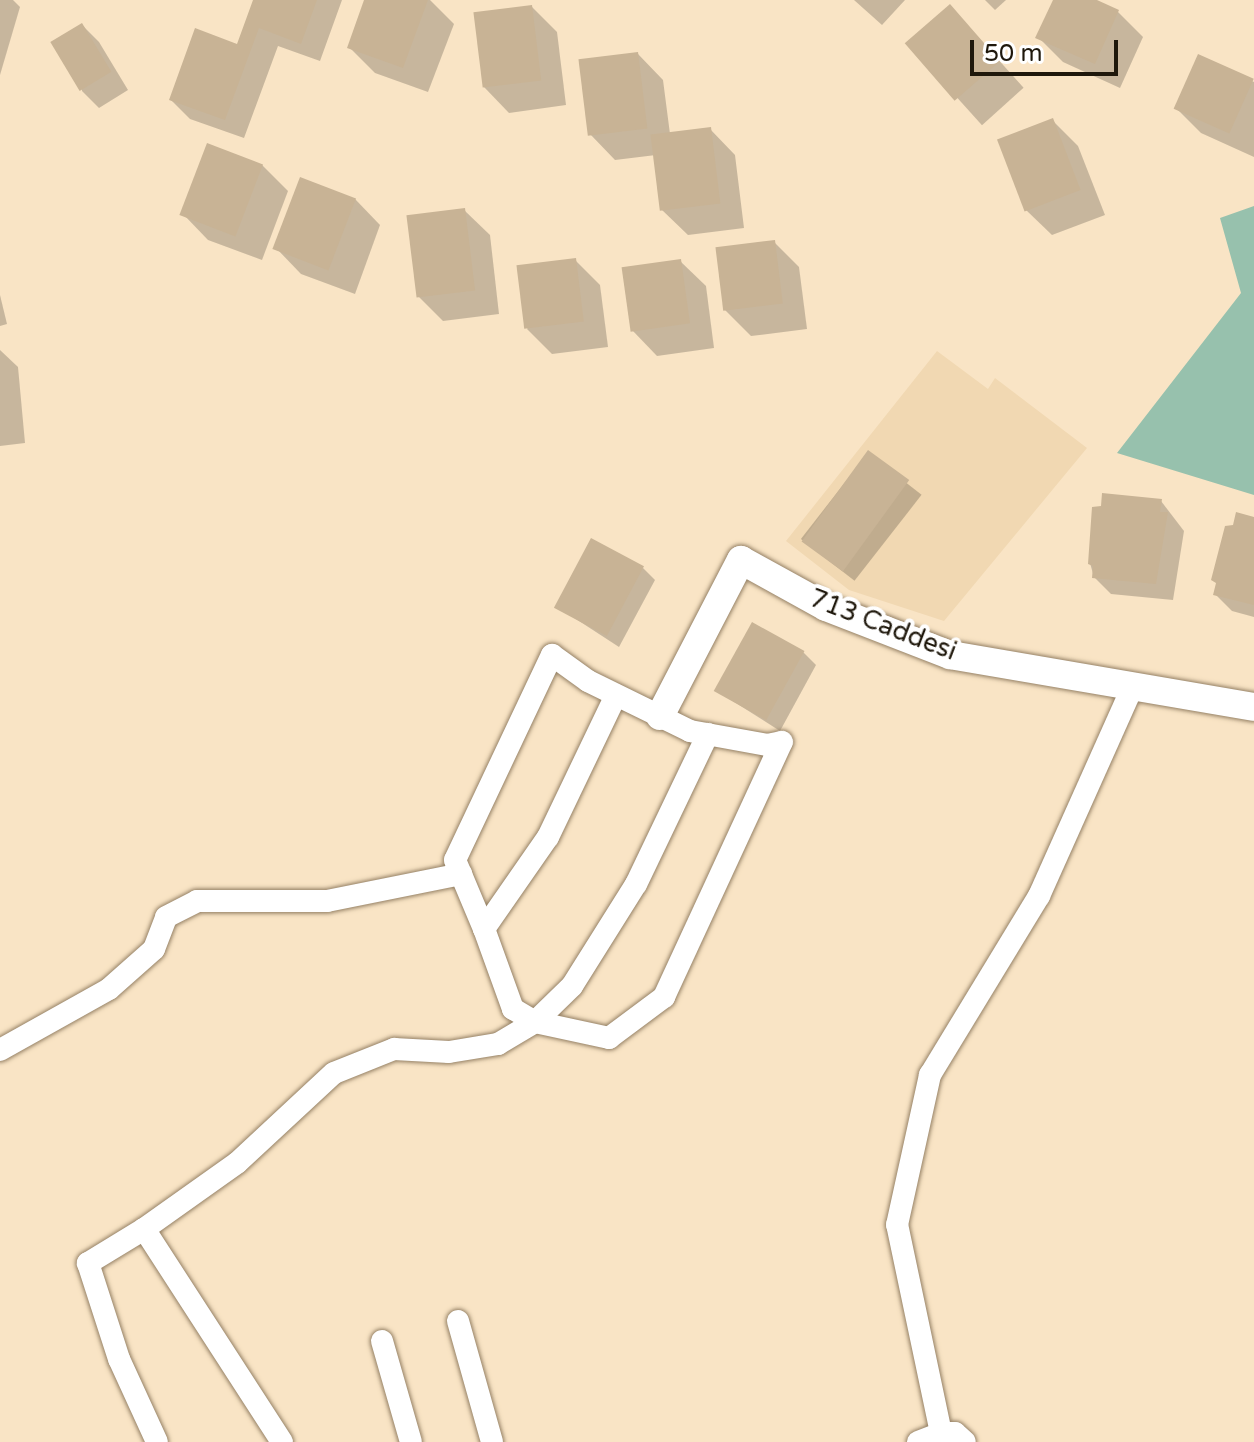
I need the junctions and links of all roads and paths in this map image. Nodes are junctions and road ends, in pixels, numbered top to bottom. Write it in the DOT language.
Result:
graph roads {
  1 [pos="1132,688"];
  2 [pos="616,695"];
  3 [pos="1254,707"];
  4 [pos="660,716"];
  5 [pos="708,734"];
  6 [pos="461,874"];
  7 [pos="484,929"];
  8 [pos="535,1022"];
  9 [pos="0,1050"];
  10 [pos="144,1229"];
  11 [pos="458,1321"];
  12 [pos="382,1341"];
  13 [pos="941,1433"];
  14 [pos="157,1442"];
  15 [pos="282,1442"];
  16 [pos="411,1442"];
  17 [pos="492,1442"];
  18 [pos="918,1442"];
  19 [pos="965,1442"];
  1 -- 3 [label="street, 713 Caddesi"];
  1 -- 4 [label="street, 713 Caddesi"];
  1 -- 13 [label="street"];
  2 -- 4 [label="street"];
  2 -- 6 [label="street"];
  2 -- 7 [label="street"];
  4 -- 5 [label="street"];
  5 -- 8 [label="street"];
  5 -- 8 [label="street"];
  6 -- 7 [label="street"];
  6 -- 9 [label="street"];
  7 -- 8 [label="street"];
  8 -- 10 [label="street"];
  10 -- 14 [label="street"];
  10 -- 15 [label="street"];
  11 -- 17 [label="street"];
  12 -- 16 [label="street"];
  13 -- 18 [label="street"];
  13 -- 19 [label="street"];
}
